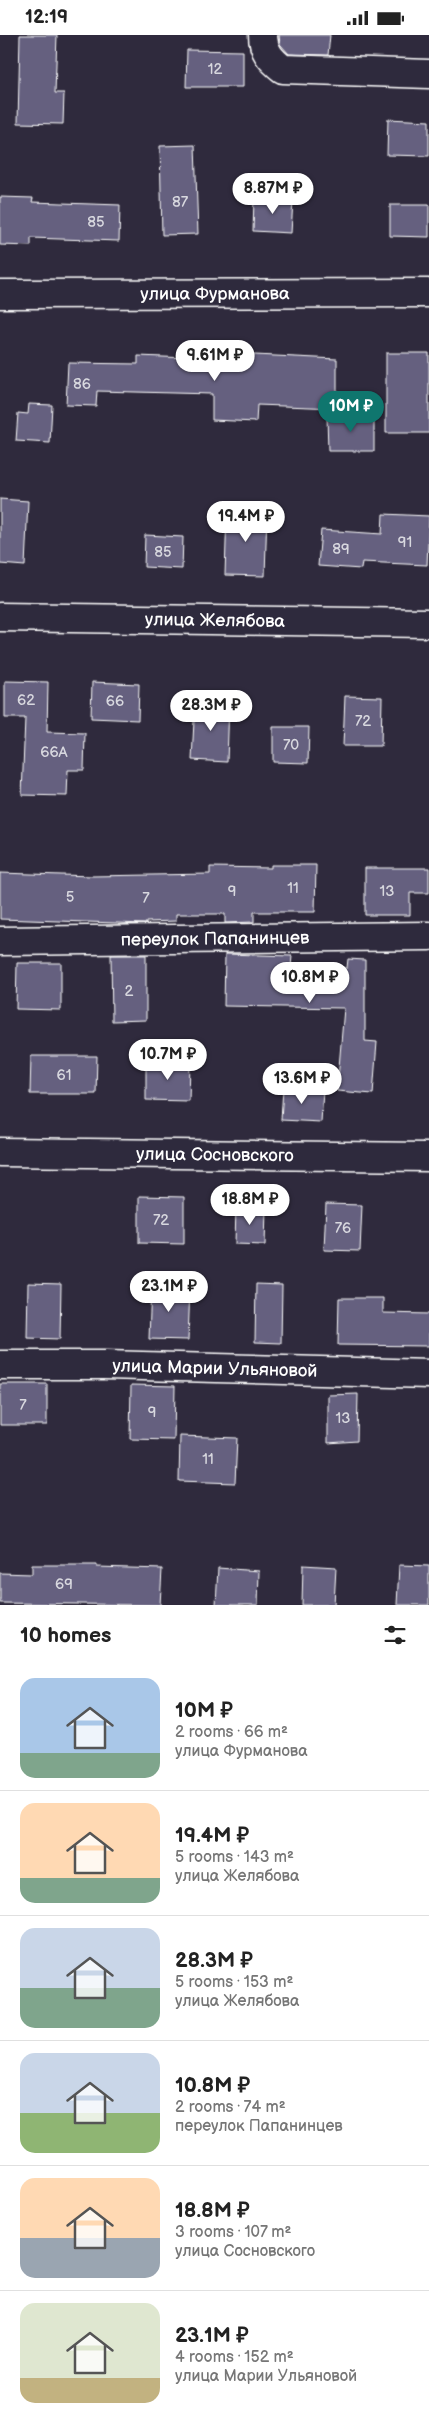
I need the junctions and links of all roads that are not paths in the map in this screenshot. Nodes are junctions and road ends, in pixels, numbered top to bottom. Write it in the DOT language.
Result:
graph roads {
  1 [pos="263,35"];
  2 [pos="429,74"];
  3 [pos="429,293"];
  4 [pos="0,294"];
  5 [pos="0,617"];
  6 [pos="429,623"];
  7 [pos="429,936"];
  8 [pos="0,941"];
  9 [pos="0,1153"];
  10 [pos="429,1157"];
  11 [pos="0,1365"];
  12 [pos="429,1373"];
  1 -- 2 [label="street"];
  3 -- 4 [label="street, улица Фурманова"];
  5 -- 6 [label="street, улица Желябова"];
  7 -- 8 [label="street, переулок Папанинцев"];
  9 -- 10 [label="street, улица Сосновского"];
  11 -- 12 [label="street, улица Марии Ульяновой"];
}
